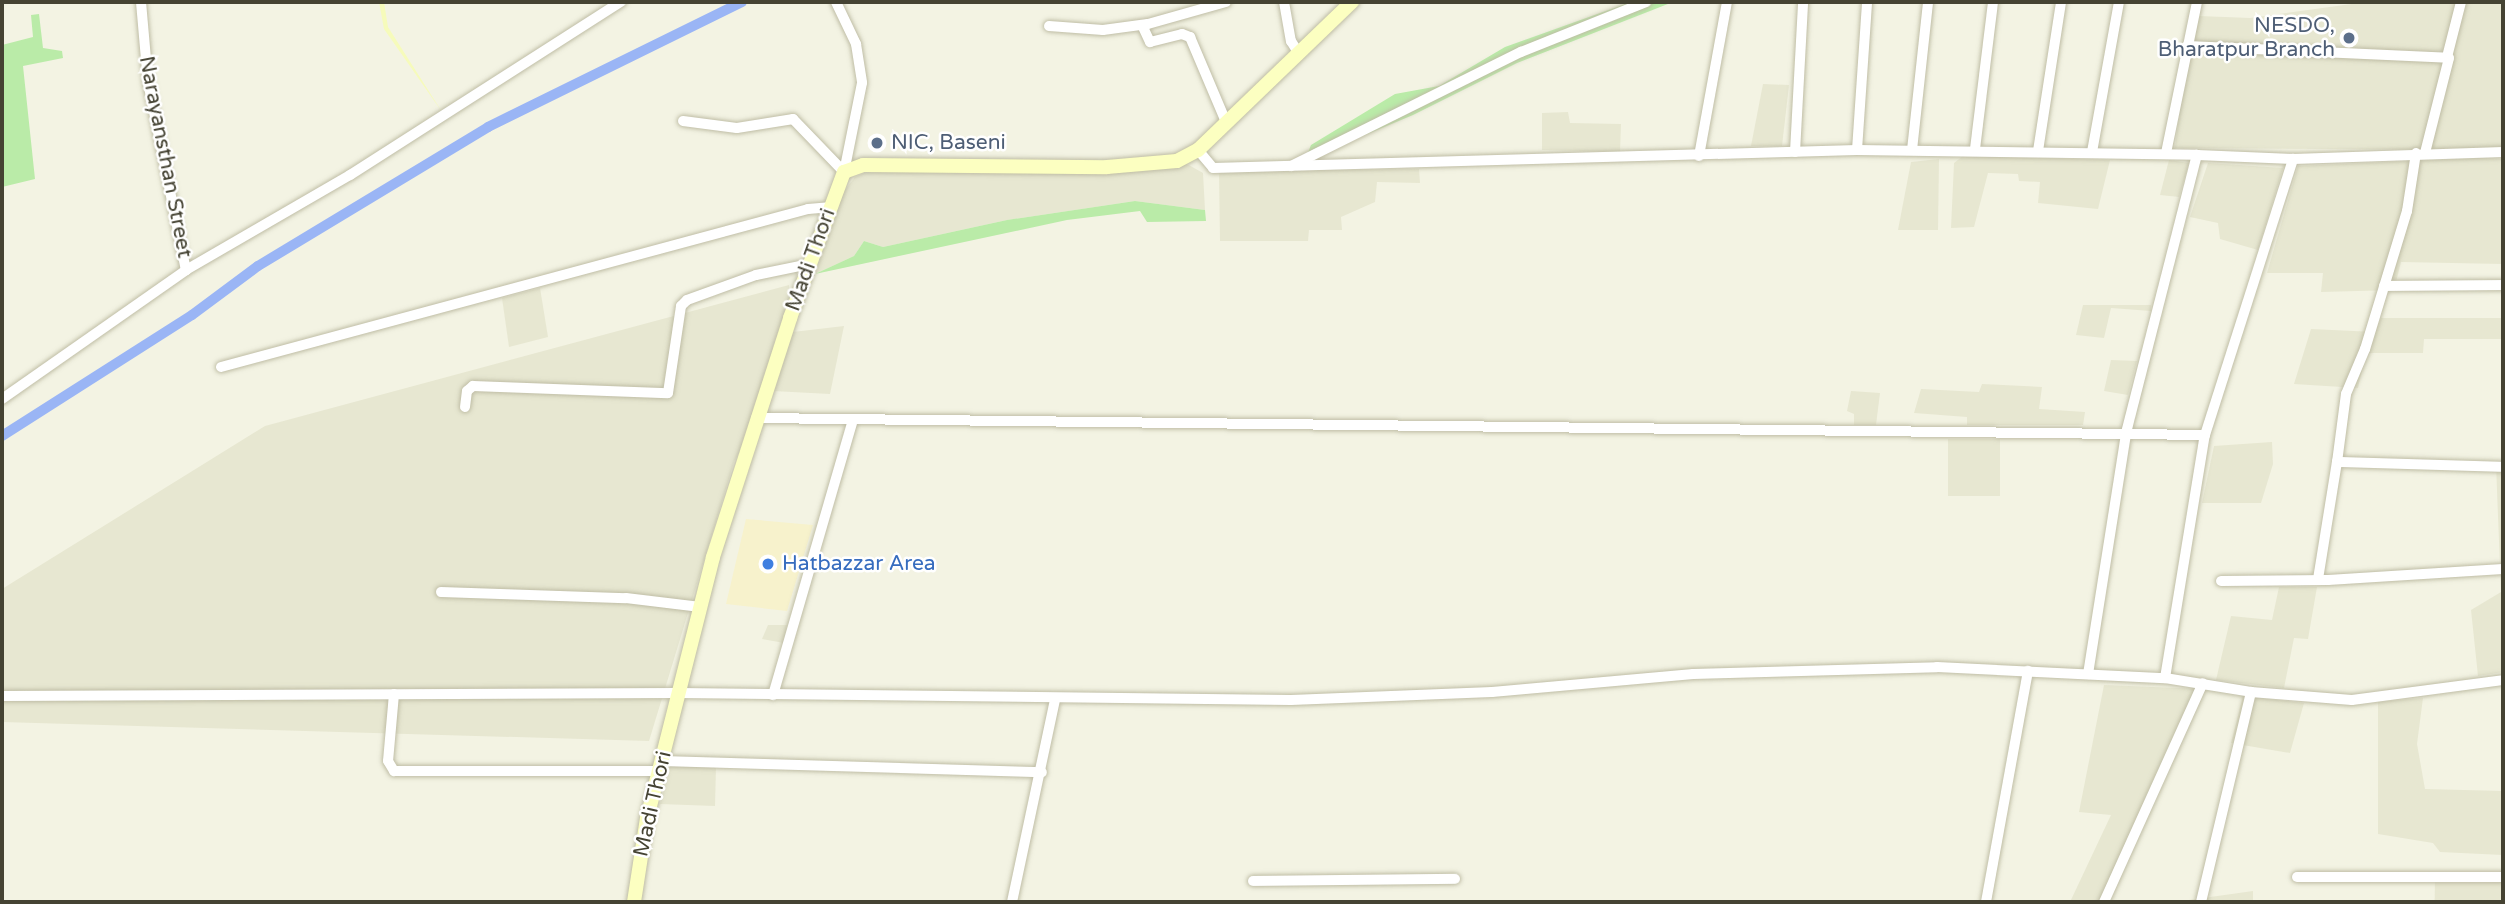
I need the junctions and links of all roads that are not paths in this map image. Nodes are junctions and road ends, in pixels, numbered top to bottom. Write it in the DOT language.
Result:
graph roads {
  1 [pos="141,2"];
  2 [pos="621,2"];
  3 [pos="836,2"];
  4 [pos="1226,2"];
  5 [pos="1283,2"];
  6 [pos="1352,2"];
  7 [pos="1646,2"];
  8 [pos="1727,2"];
  9 [pos="1803,2"];
  10 [pos="1867,2"];
  11 [pos="1928,2"];
  12 [pos="1993,2"];
  13 [pos="2061,2"];
  14 [pos="2119,2"];
  15 [pos="2197,2"];
  16 [pos="2461,2"];
  17 [pos="1142,25"];
  18 [pos="1049,26"];
  19 [pos="2187,46"];
  20 [pos="1299,54"];
  21 [pos="2447,57"];
  22 [pos="683,121"];
  23 [pos="1226,122"];
  24 [pos="1975,149"];
  25 [pos="1198,150"];
  26 [pos="1857,150"];
  27 [pos="1912,150"];
  28 [pos="2038,151"];
  29 [pos="1795,152"];
  30 [pos="2092,152"];
  31 [pos="2503,152"];
  32 [pos="2166,153"];
  33 [pos="2421,153"];
  34 [pos="2197,155"];
  35 [pos="1699,156"];
  36 [pos="2293,159"];
  37 [pos="1289,167"];
  38 [pos="844,172"];
  39 [pos="829,207"];
  40 [pos="809,264"];
  41 [pos="187,270"];
  42 [pos="2503,285"];
  43 [pos="2384,286"];
  44 [pos="221,367"];
  45 [pos="2,399"];
  46 [pos="466,407"];
  47 [pos="756,418"];
  48 [pos="853,420"];
  49 [pos="2126,433"];
  50 [pos="2205,435"];
  51 [pos="2337,462"];
  52 [pos="2503,467"];
  53 [pos="2503,569"];
  54 [pos="2318,579"];
  55 [pos="2221,581"];
  56 [pos="441,592"];
  57 [pos="700,607"];
  58 [pos="2028,671"];
  59 [pos="2088,674"];
  60 [pos="2165,678"];
  61 [pos="2503,680"];
  62 [pos="2203,683"];
  63 [pos="2250,692"];
  64 [pos="678,693"];
  65 [pos="394,694"];
  66 [pos="773,695"];
  67 [pos="2,696"];
  68 [pos="1055,699"];
  69 [pos="661,766"];
  70 [pos="1042,772"];
  71 [pos="2297,877"];
  72 [pos="2503,877"];
  73 [pos="1455,879"];
  74 [pos="1253,881"];
  75 [pos="634,902"];
  76 [pos="1012,902"];
  77 [pos="1986,902"];
  78 [pos="2104,902"];
  79 [pos="2202,902"];
  1 -- 41 [label="street, Narayansthan Street"];
  2 -- 41 [label="street"];
  3 -- 38 [label="street"];
  4 -- 17 [label="street"];
  5 -- 20 [label="street"];
  6 -- 20 [label="main road"];
  7 -- 37 [label="street"];
  8 -- 35 [label="street"];
  9 -- 29 [label="street"];
  10 -- 26 [label="street"];
  11 -- 27 [label="street"];
  12 -- 24 [label="street"];
  13 -- 28 [label="street"];
  14 -- 30 [label="street"];
  15 -- 19 [label="street"];
  16 -- 21 [label="street"];
  17 -- 18 [label="street"];
  17 -- 23 [label="street"];
  19 -- 21 [label="street"];
  19 -- 32 [label="street"];
  20 -- 23 [label="main road"];
  21 -- 33 [label="street"];
  22 -- 38 [label="street"];
  23 -- 25 [label="main road"];
  24 -- 27 [label="street"];
  24 -- 28 [label="street"];
  25 -- 37 [label="street"];
  25 -- 38 [label="main road"];
  26 -- 27 [label="street"];
  26 -- 29 [label="street"];
  28 -- 30 [label="street"];
  29 -- 35 [label="street"];
  30 -- 32 [label="street"];
  31 -- 33 [label="street"];
  32 -- 34 [label="street"];
  33 -- 36 [label="street"];
  33 -- 43 [label="street"];
  34 -- 36 [label="street"];
  34 -- 49 [label="street"];
  35 -- 37 [label="street"];
  36 -- 50 [label="street"];
  38 -- 39 [label="main road, Madi Thori"];
  39 -- 40 [label="main road, Madi Thori"];
  39 -- 44 [label="street"];
  40 -- 46 [label="street"];
  40 -- 47 [label="main road, Madi Thori"];
  41 -- 45 [label="street"];
  42 -- 43 [label="street"];
  43 -- 51 [label="street"];
  47 -- 48 [label="street"];
  47 -- 57 [label="main road, Madi Thori"];
  48 -- 49 [label="street"];
  48 -- 66 [label="street"];
  49 -- 50 [label="street"];
  49 -- 59 [label="street"];
  50 -- 60 [label="street"];
  51 -- 52 [label="street"];
  51 -- 54 [label="street"];
  53 -- 54 [label="street"];
  54 -- 55 [label="street"];
  56 -- 57 [label="street"];
  57 -- 64 [label="main road, Madi Thori"];
  58 -- 59 [label="street"];
  58 -- 68 [label="street"];
  58 -- 77 [label="street"];
  59 -- 60 [label="street"];
  60 -- 62 [label="street"];
  61 -- 63 [label="street"];
  62 -- 63 [label="street"];
  62 -- 78 [label="street"];
  63 -- 79 [label="street"];
  64 -- 65 [label="street"];
  64 -- 66 [label="street"];
  64 -- 69 [label="main road, Madi Thori"];
  65 -- 67 [label="street"];
  65 -- 69 [label="street"];
  66 -- 68 [label="street"];
  68 -- 70 [label="street"];
  69 -- 70 [label="street"];
  69 -- 75 [label="main road, Madi Thori"];
  70 -- 76 [label="street"];
  71 -- 72 [label="street"];
  73 -- 74 [label="street"];
}
